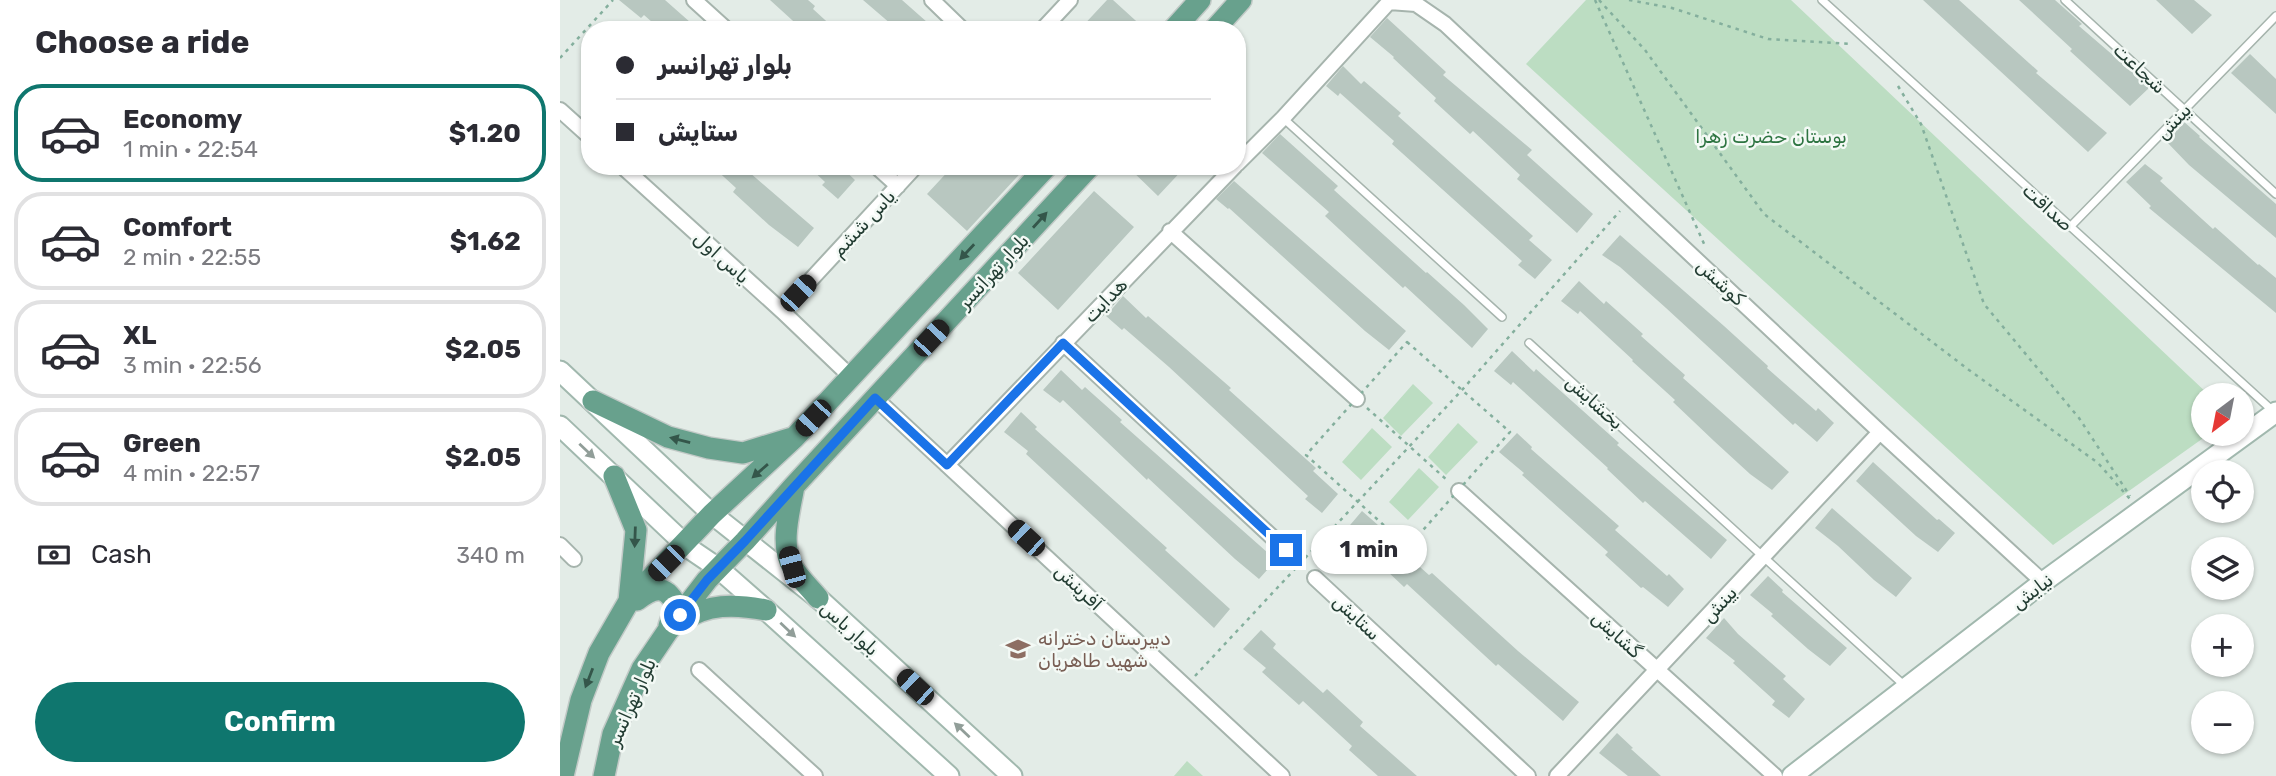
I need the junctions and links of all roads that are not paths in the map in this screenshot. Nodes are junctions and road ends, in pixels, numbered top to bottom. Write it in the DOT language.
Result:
graph roads {
  1 [pos="694,0"];
  2 [pos="932,0"];
  3 [pos="1070,0"];
  4 [pos="1200,0"];
  5 [pos="1241,0"];
  6 [pos="1822,0"];
  7 [pos="2065,0"];
  8 [pos="1389,2"];
  9 [pos="2276,16"];
  10 [pos="717,21"];
  11 [pos="954,21"];
  12 [pos="1050,21"];
  13 [pos="1181,21"];
  14 [pos="1222,21"];
  15 [pos="560,110"];
  16 [pos="2185,110"];
  17 [pos="1283,118"];
  18 [pos="581,129"];
  19 [pos="1246,155"];
  20 [pos="632,175"];
  21 [pos="886,175"];
  22 [pos="908,175"];
  23 [pos="1039,175"];
  24 [pos="1082,175"];
  25 [pos="1226,175"];
  26 [pos="898,186"];
  27 [pos="2276,194"];
  28 [pos="2070,226"];
  29 [pos="1170,231"];
  30 [pos="782,311"];
  31 [pos="1502,317"];
  32 [pos="1063,343"];
  33 [pos="1530,343"];
  34 [pos="560,371"];
  35 [pos="851,377"];
  36 [pos="875,398"];
  37 [pos="1357,399"];
  38 [pos="593,401"];
  39 [pos="2275,413"];
  40 [pos="560,426"];
  41 [pos="1880,432"];
  42 [pos="794,438"];
  43 [pos="947,465"];
  44 [pos="614,477"];
  45 [pos="794,486"];
  46 [pos="1459,491"];
  47 [pos="712,514"];
  48 [pos="745,541"];
  49 [pos="685,544"];
  50 [pos="560,545"];
  51 [pos="1286,550"];
  52 [pos="1764,556"];
  53 [pos="574,559"];
  54 [pos="718,568"];
  55 [pos="1315,578"];
  56 [pos="2043,582"];
  57 [pos="818,598"];
  58 [pos="624,609"];
  59 [pos="766,610"];
  60 [pos="667,632"];
  61 [pos="699,670"];
  62 [pos="1657,670"];
  63 [pos="1907,687"];
  64 [pos="563,776"];
  65 [pos="604,776"];
  66 [pos="815,776"];
  67 [pos="949,776"];
  68 [pos="1012,776"];
  69 [pos="1282,776"];
  70 [pos="1528,776"];
  71 [pos="1557,776"];
  72 [pos="1775,776"];
  73 [pos="1793,776"];
  1 -- 10 [label="street"];
  2 -- 11 [label="street"];
  3 -- 12 [label="street"];
  4 -- 13 [label="main road"];
  5 -- 14 [label="main road"];
  6 -- 28 [label="lane, صداقت"];
  7 -- 16 [label="lane, شجاعت"];
  8 -- 17 [label="street, هدایت"];
  8 -- 41 [label="street, کوشش"];
  9 -- 16 [label="lane, بینش"];
  15 -- 18 [label="street"];
  16 -- 27 [label="lane, شجاعت"];
  16 -- 28 [label="lane, بینش"];
  17 -- 19 [label="street, هدایت"];
  17 -- 31 [label="lane"];
  20 -- 30 [label="street, یاس اول"];
  21 -- 26 [label="street"];
  22 -- 26 [label="street, یاس ششم"];
  23 -- 35 [label="main road, بلوار تهرانسر, one-way"];
  36 -- 24 [label="main road, بلوار تهرانسر, one-way"];
  25 -- 29 [label="street, هدایت"];
  26 -- 30 [label="street, یاس ششم"];
  28 -- 39 [label="lane, صداقت"];
  29 -- 32 [label="street, هدایت"];
  29 -- 37 [label="street"];
  30 -- 35 [label="street, یاس اول"];
  32 -- 43 [label="street, هدایت"];
  32 -- 51 [label="street"];
  33 -- 52 [label="lane, بخشایش"];
  34 -- 38 [label="main road, بلوار یاس"];
  35 -- 42 [label="main road, بلوار تهرانسر"];
  36 -- 43 [label="street, آفرینش"];
  36 -- 45 [label="main road, بلوار تهرانسر"];
  42 -- 38 [label="main road, one-way"];
  38 -- 47 [label="main road, بلوار یاس"];
  39 -- 56 [label="main road, نیایش"];
  40 -- 44 [label="main road, one-way"];
  41 -- 52 [label="street, بینش"];
  41 -- 56 [label="street, کوشش"];
  42 -- 47 [label="main road, بلوار تهرانسر, one-way"];
  43 -- 69 [label="street, آفرینش"];
  44 -- 49 [label="main road"];
  44 -- 58 [label="main road, one-way"];
  45 -- 48 [label="main road, بلوار تهرانسر"];
  45 -- 57 [label="main road"];
  46 -- 62 [label="street, گشایش"];
  47 -- 48 [label="main road, بلوار یاس"];
  47 -- 49 [label="main road, بلوار تهرانسر"];
  48 -- 54 [label="main road, بلوار تهرانسر"];
  48 -- 57 [label="main road, بلوار یاس"];
  49 -- 54 [label="main road"];
  49 -- 58 [label="main road, بلوار تهرانسر"];
  50 -- 53 [label="street"];
  52 -- 62 [label="street, بینش"];
  52 -- 63 [label="lane, بخشایش"];
  54 -- 59 [label="main road"];
  54 -- 60 [label="main road, بلوار تهرانسر"];
  55 -- 70 [label="street, ستایش"];
  56 -- 63 [label="main road, نیایش"];
  68 -- 57 [label="main road, بلوار یاس, one-way"];
  58 -- 60 [label="main road"];
  58 -- 64 [label="main road, بلوار تهرانسر, one-way"];
  59 -- 60 [label="main road"];
  59 -- 67 [label="main road, one-way"];
  60 -- 65 [label="main road, بلوار تهرانسر"];
  61 -- 66 [label="street"];
  62 -- 71 [label="street, بینش"];
  62 -- 72 [label="street, گشایش"];
  63 -- 73 [label="main road, نیایش"];
}
